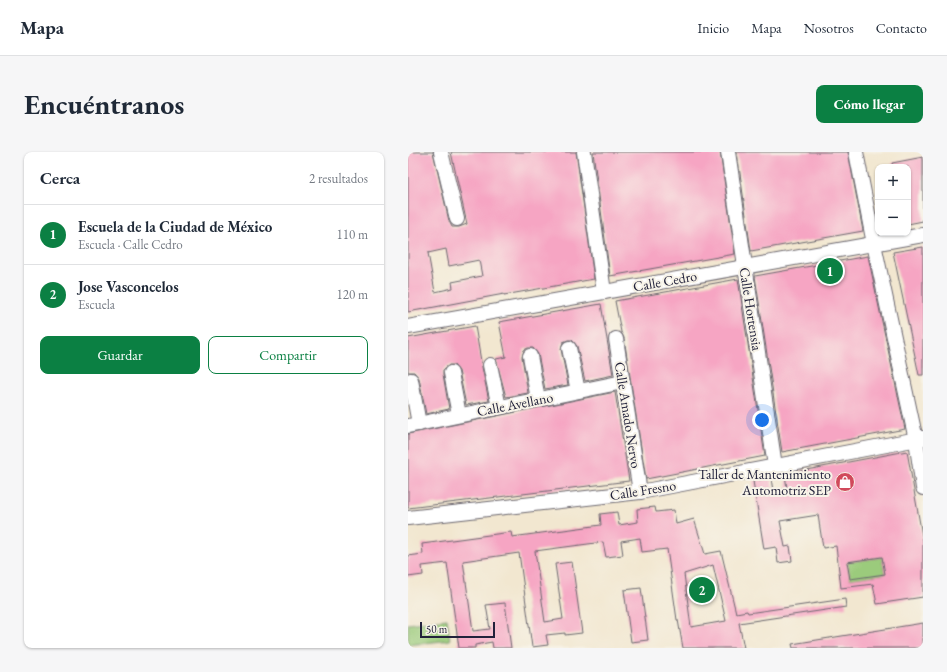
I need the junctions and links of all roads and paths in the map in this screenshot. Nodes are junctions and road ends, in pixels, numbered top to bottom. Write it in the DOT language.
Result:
graph roads {
  1 [pos="441,152"];
  2 [pos="584,152"];
  3 [pos="728,152"];
  4 [pos="856,152"];
  5 [pos="457,219"];
  6 [pos="923,236"];
  7 [pos="874,244"];
  8 [pos="744,267"];
  9 [pos="604,292"];
  10 [pos="408,327"];
  11 [pos="616,339"];
  12 [pos="569,348"];
  13 [pos="530,356"];
  14 [pos="490,365"];
  15 [pos="451,373"];
  16 [pos="411,380"];
  17 [pos="622,382"];
  18 [pos="578,391"];
  19 [pos="538,399"];
  20 [pos="499,407"];
  21 [pos="459,415"];
  22 [pos="414,425"];
  23 [pos="919,439"];
  24 [pos="775,466"];
  25 [pos="923,488"];
  26 [pos="640,492"];
  27 [pos="408,518"];
  1 -- 5 [label="street"];
  2 -- 9 [label="street"];
  3 -- 8 [label="street, Calle Hortensia"];
  4 -- 7 [label="street"];
  6 -- 7 [label="street, Calle Cedro"];
  7 -- 8 [label="street, Calle Cedro"];
  7 -- 23 [label="street"];
  8 -- 9 [label="street, Calle Cedro"];
  8 -- 24 [label="street, Calle Hortensia"];
  9 -- 10 [label="street, Calle Cedro"];
  11 -- 17 [label="street, Calle Amado Nervo"];
  12 -- 18 [label="street"];
  13 -- 19 [label="street"];
  14 -- 20 [label="street"];
  15 -- 21 [label="street"];
  16 -- 22 [label="street"];
  17 -- 18 [label="street, Calle Avellano"];
  17 -- 26 [label="street, Calle Amado Nervo"];
  18 -- 19 [label="street, Calle Avellano"];
  19 -- 20 [label="street, Calle Avellano"];
  20 -- 21 [label="street, Calle Avellano"];
  21 -- 22 [label="street, Calle Avellano"];
  23 -- 24 [label="street, Calle Fresno"];
  23 -- 25 [label="street"];
  24 -- 26 [label="street, Calle Fresno"];
  26 -- 27 [label="street, Calle Fresno"];
}
